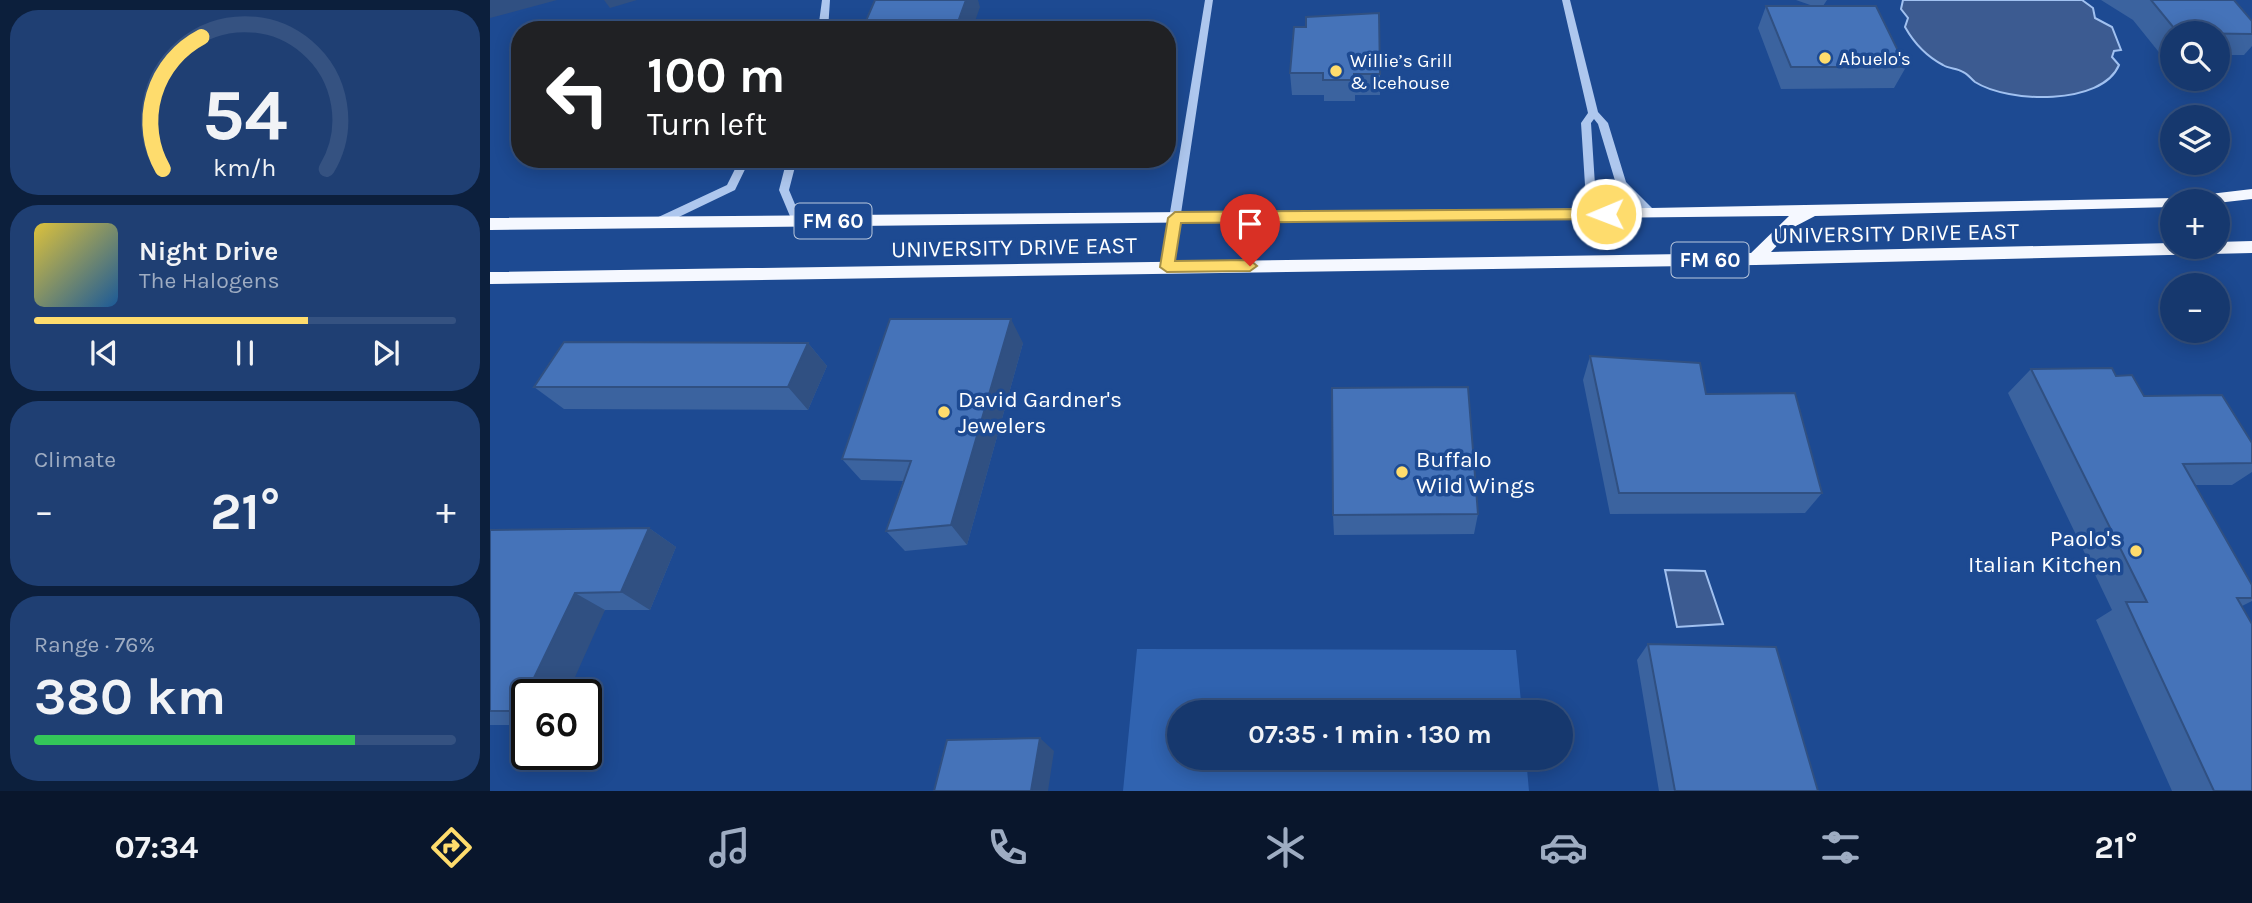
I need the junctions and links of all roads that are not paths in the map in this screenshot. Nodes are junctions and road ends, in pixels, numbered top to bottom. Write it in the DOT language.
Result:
graph roads {
  1 [pos="826,0"];
  2 [pos="1209,0"];
  3 [pos="1566,0"];
  4 [pos="824,21"];
  5 [pos="1593,113"];
  6 [pos="741,168"];
  7 [pos="790,168"];
  8 [pos="2252,194"];
  9 [pos="2230,196"];
  10 [pos="2160,202"];
  11 [pos="1818,210"];
  12 [pos="1583,214"];
  13 [pos="1651,214"];
  14 [pos="1175,218"];
  15 [pos="797,221"];
  16 [pos="656,223"];
  17 [pos="490,224"];
  18 [pos="2252,247"];
  19 [pos="1755,259"];
  20 [pos="1167,267"];
  21 [pos="490,278"];
  1 -- 4 [label="street"];
  2 -- 14 [label="street"];
  3 -- 5 [label="lane"];
  5 -- 12 [label="street"];
  5 -- 13 [label="street"];
  6 -- 16 [label="street"];
  7 -- 15 [label="street"];
  8 -- 9 [label="main road"];
  10 -- 11 [label="main road, UNIVERSITY DRIVE EAST / FM 60"];
  11 -- 13 [label="main road, UNIVERSITY DRIVE EAST / FM 60"];
  11 -- 19 [label="main road"];
  12 -- 13 [label="main road, UNIVERSITY DRIVE EAST / FM 60"];
  12 -- 14 [label="main road, UNIVERSITY DRIVE EAST / FM 60"];
  14 -- 15 [label="main road, UNIVERSITY DRIVE EAST / FM 60"];
  14 -- 20 [label="street"];
  15 -- 16 [label="main road, UNIVERSITY DRIVE EAST / FM 60"];
  16 -- 17 [label="main road, UNIVERSITY DRIVE EAST / FM 60"];
  18 -- 19 [label="main road, UNIVERSITY DRIVE EAST / FM 60"];
  19 -- 20 [label="main road, UNIVERSITY DRIVE EAST / FM 60"];
  20 -- 21 [label="main road, UNIVERSITY DRIVE EAST / FM 60"];
}
